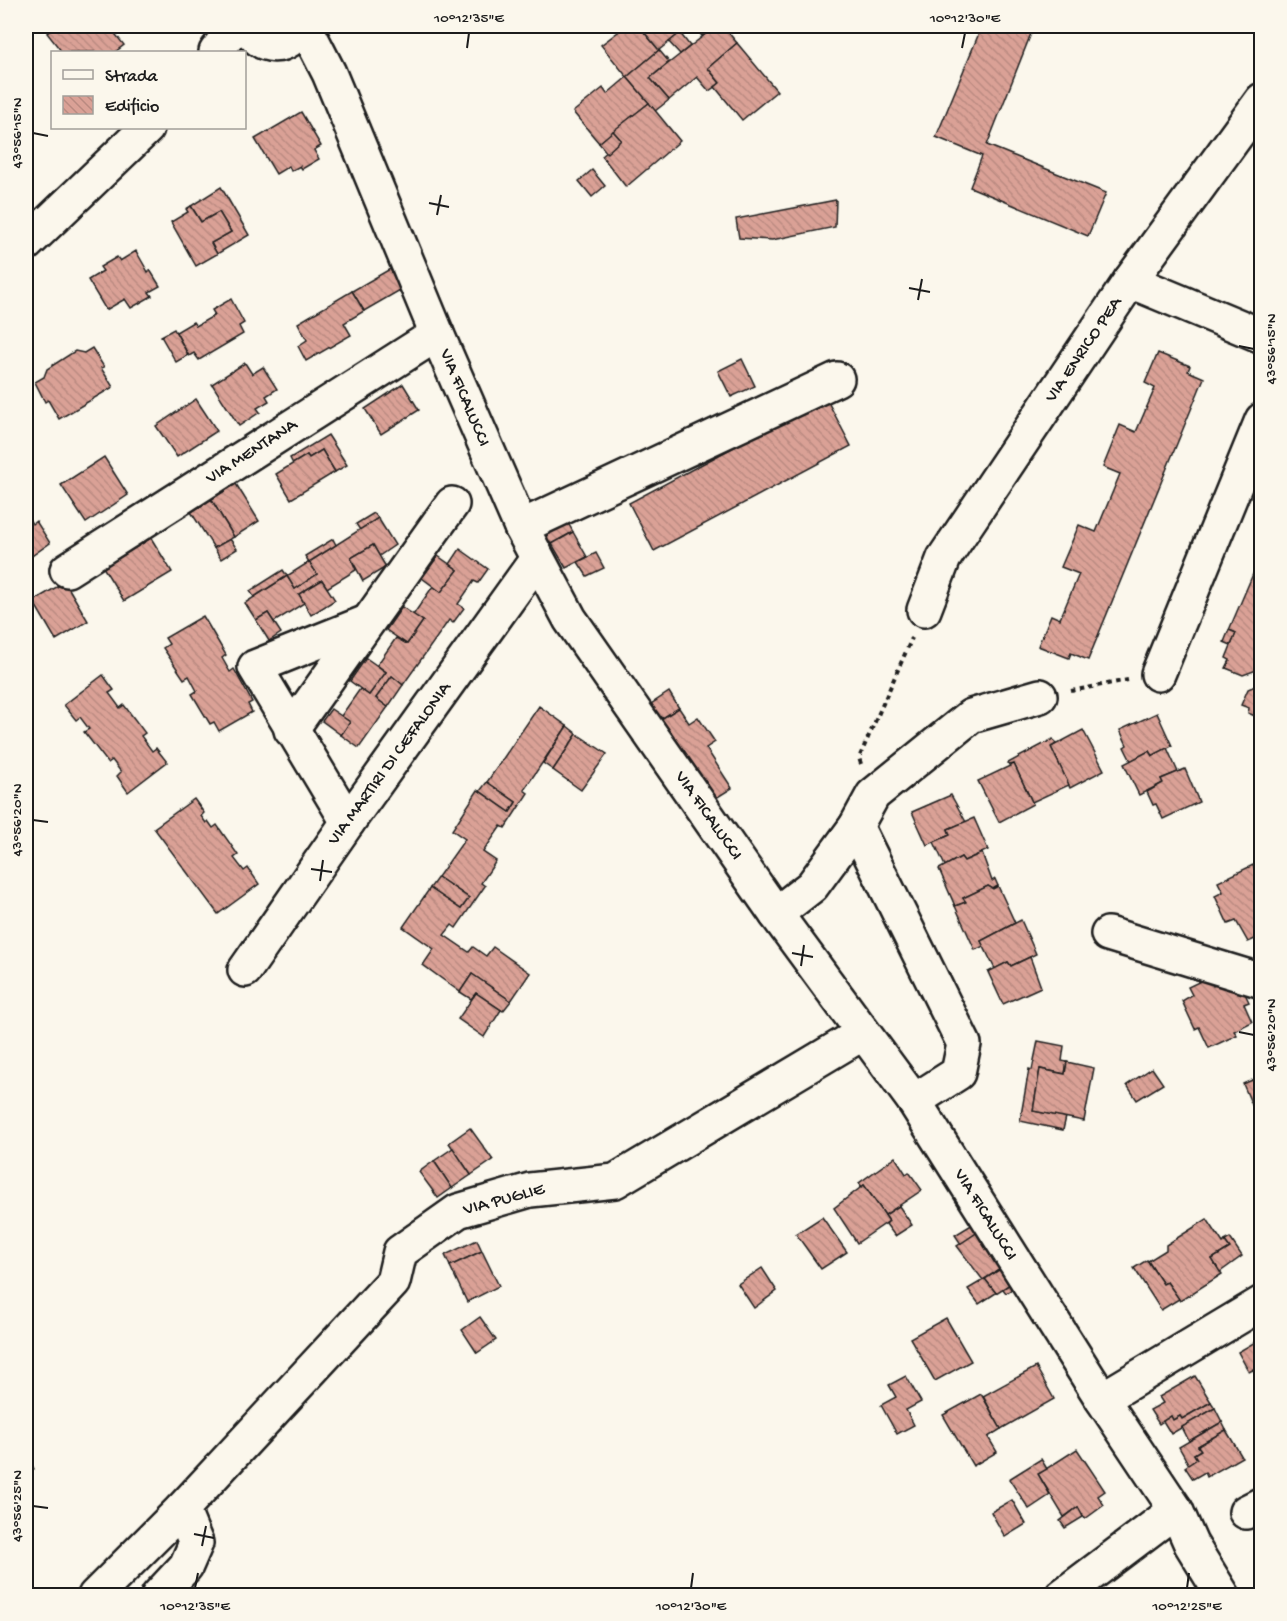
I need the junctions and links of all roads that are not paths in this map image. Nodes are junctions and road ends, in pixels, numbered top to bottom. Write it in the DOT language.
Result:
graph roads {
  1 [pos="305,26"];
  2 [pos="260,36"];
  3 [pos="219,51"];
  4 [pos="329,72"];
  5 [pos="1262,100"];
  6 [pos="146,129"];
  7 [pos="26,244"];
  8 [pos="1130,281"];
  9 [pos="437,334"];
  10 [pos="1262,336"];
  11 [pos="837,379"];
  12 [pos="1262,420"];
  13 [pos="452,504"];
  14 [pos="521,527"];
  15 [pos="537,559"];
  16 [pos="67,570"];
  17 [pos="924,610"];
  18 [pos="368,622"];
  19 [pos="1158,674"];
  20 [pos="1040,696"];
  21 [pos="291,730"];
  22 [pos="348,822"];
  23 [pos="856,826"];
  24 [pos="776,914"];
  25 [pos="1108,934"];
  26 [pos="245,970"];
  27 [pos="1262,981"];
  28 [pos="863,1033"];
  29 [pos="914,1101"];
  30 [pos="1262,1303"];
  31 [pos="1102,1399"];
  32 [pos="182,1509"];
  33 [pos="1176,1510"];
  34 [pos="95,1596"];
  35 [pos="158,1596"];
  36 [pos="1062,1596"];
  37 [pos="1223,1596"];
  1 -- 4 [label="street, VIA FICALUCCI"];
  2 -- 3 [label="street"];
  2 -- 4 [label="street"];
  4 -- 9 [label="street, VIA FICALUCCI"];
  5 -- 8 [label="street, VIA ENRICO PEA"];
  6 -- 7 [label="street"];
  8 -- 10 [label="street"];
  8 -- 17 [label="street, VIA ENRICO PEA"];
  9 -- 14 [label="street, VIA FICALUCCI"];
  9 -- 16 [label="street, VIA MENTANA"];
  11 -- 14 [label="street"];
  12 -- 19 [label="street"];
  13 -- 18 [label="street"];
  14 -- 15 [label="street, VIA FICALUCCI"];
  15 -- 22 [label="street, VIA MARTIRI DI CEFALONIA"];
  15 -- 24 [label="street, VIA FICALUCCI"];
  18 -- 21 [label="street"];
  18 -- 21 [label="street"];
  20 -- 23 [label="street"];
  21 -- 22 [label="street"];
  22 -- 26 [label="street, VIA MARTIRI DI CEFALONIA"];
  23 -- 24 [label="street"];
  23 -- 29 [label="street"];
  24 -- 28 [label="street, VIA FICALUCCI"];
  25 -- 27 [label="street"];
  28 -- 29 [label="street, VIA FICALUCCI"];
  28 -- 32 [label="street, VIA PUGLIE"];
  29 -- 31 [label="street, VIA FICALUCCI"];
  30 -- 31 [label="street"];
  31 -- 33 [label="street, VIA FICALUCCI"];
  32 -- 34 [label="street, VIA PUGLIE"];
  32 -- 35 [label="street"];
  33 -- 36 [label="street"];
  33 -- 37 [label="street, VIA FICALUCCI"];
}
